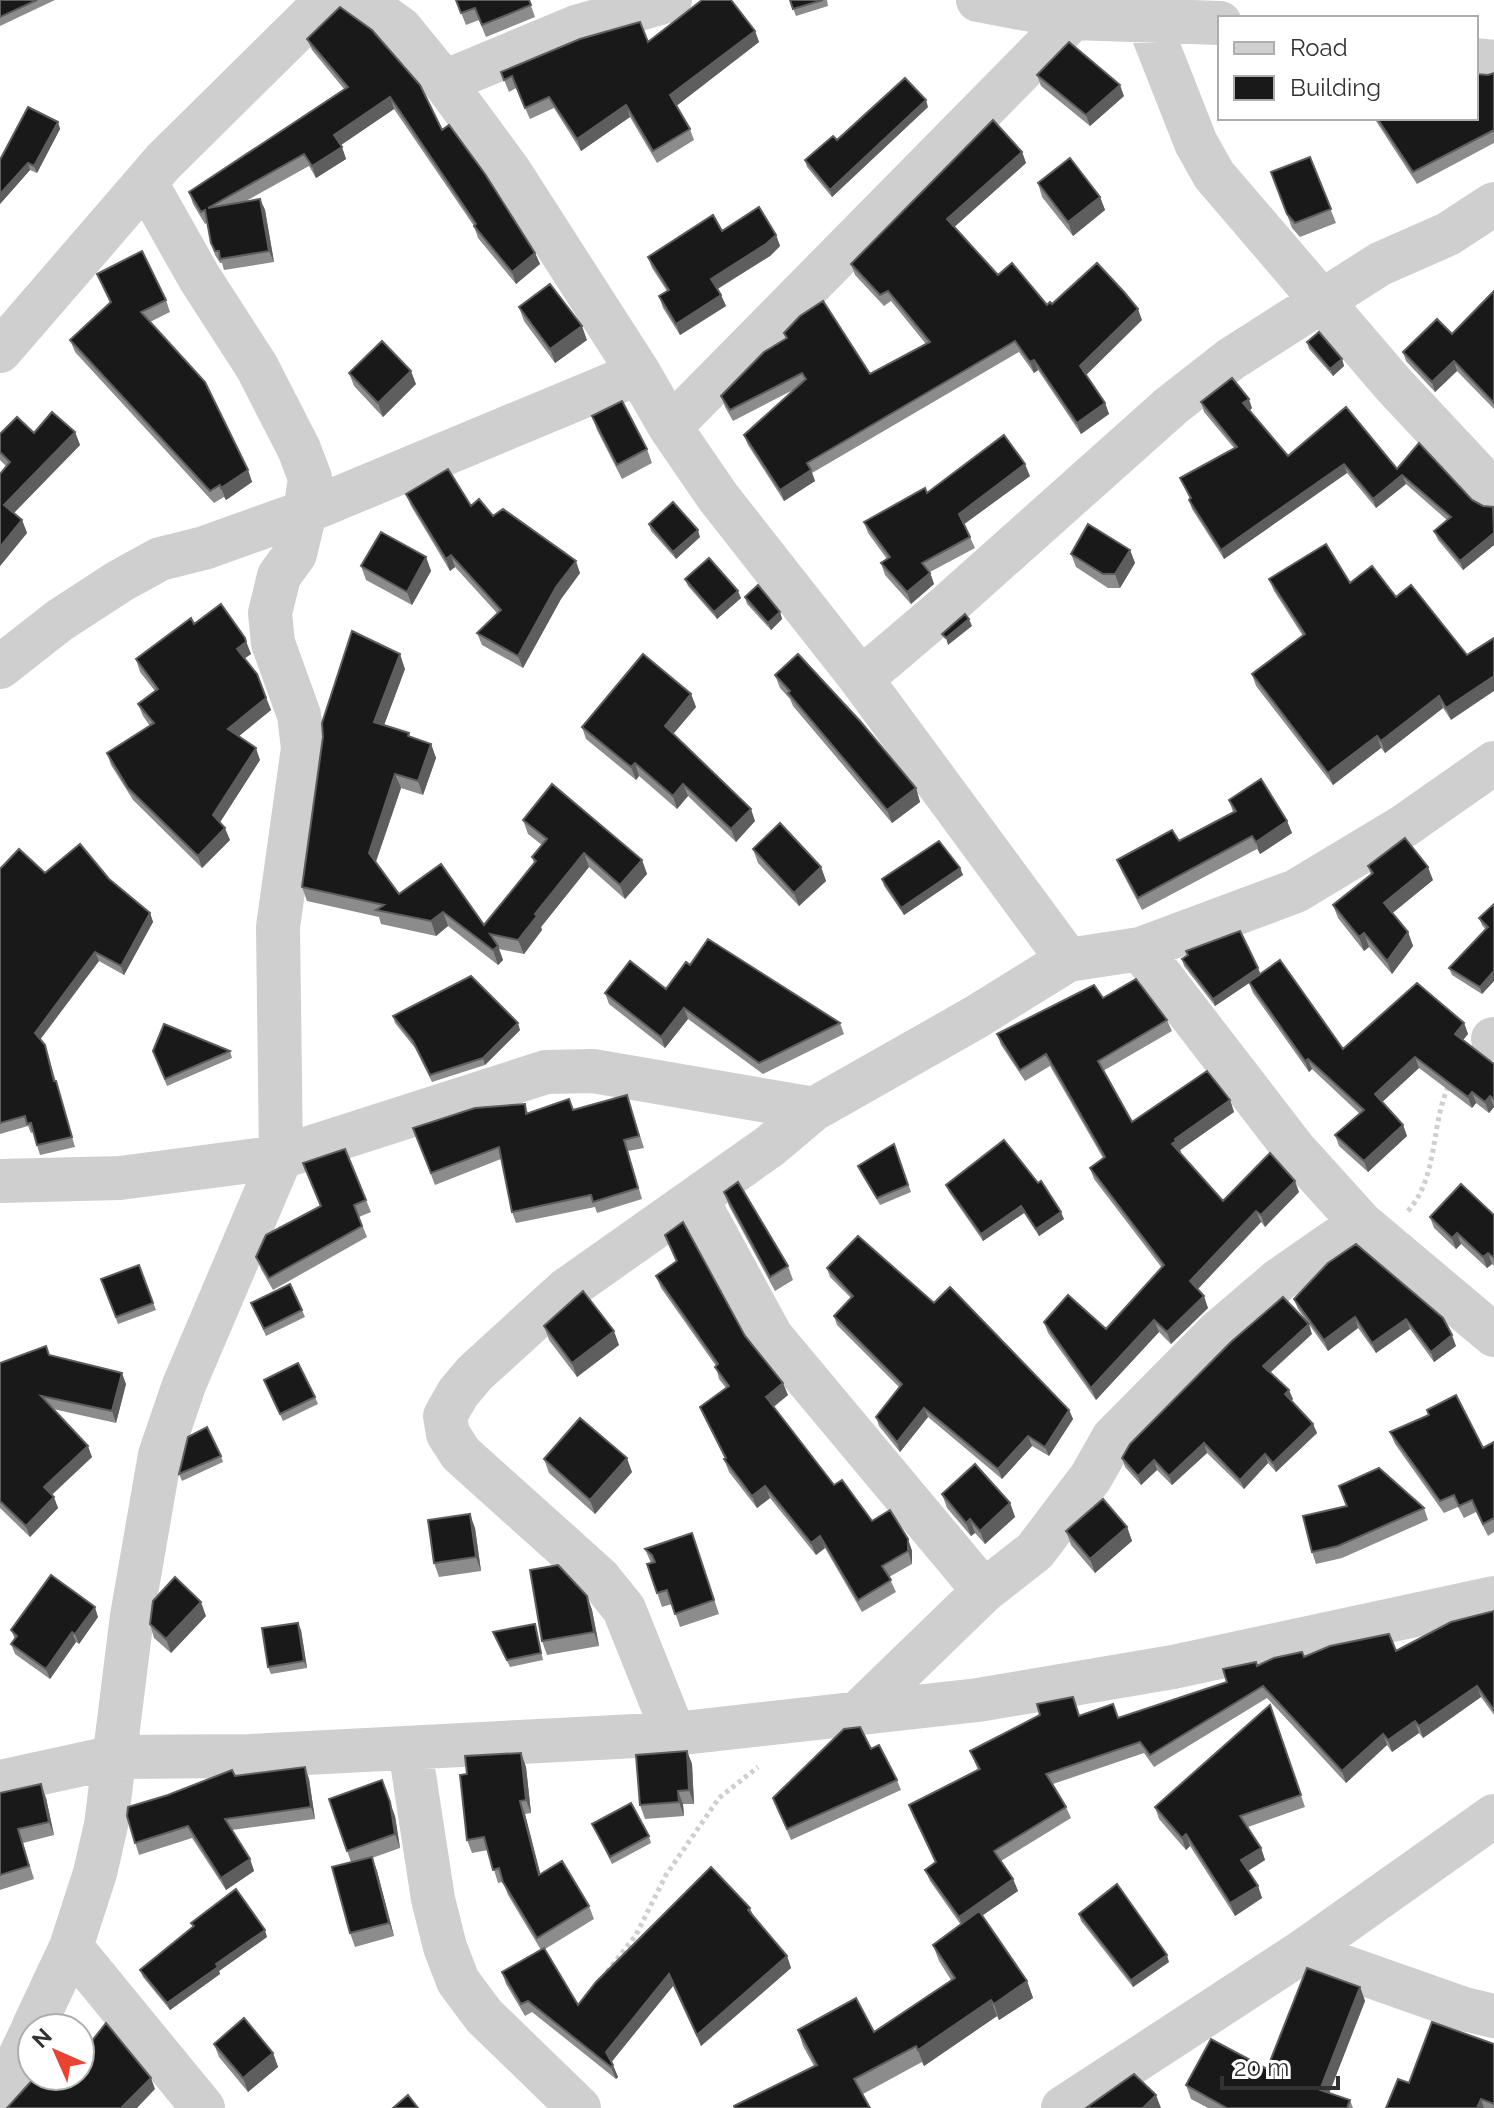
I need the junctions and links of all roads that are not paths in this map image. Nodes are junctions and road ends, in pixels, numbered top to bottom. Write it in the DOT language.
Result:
graph roads {
  1 [pos="327,0"];
  2 [pos="360,0"];
  3 [pos="670,0"];
  4 [pos="978,0"];
  5 [pos="1073,18"];
  6 [pos="1148,21"];
  7 [pos="1218,23"];
  8 [pos="444,82"];
  9 [pos="146,183"];
  10 [pos="1494,204"];
  11 [pos="1321,301"];
  12 [pos="0,351"];
  13 [pos="639,373"];
  14 [pos="670,427"];
  15 [pos="1494,492"];
  16 [pos="305,512"];
  17 [pos="0,667"];
  18 [pos="861,679"];
  19 [pos="1494,763"];
  20 [pos="1140,949"];
  21 [pos="1068,960"];
  22 [pos="814,1109"];
  23 [pos="281,1157"];
  24 [pos="0,1181"];
  25 [pos="696,1198"];
  26 [pos="1361,1223"];
  27 [pos="1494,1335"];
  28 [pos="984,1591"];
  29 [pos="1494,1598"];
  30 [pos="859,1712"];
  31 [pos="674,1734"];
  32 [pos="410,1749"];
  33 [pos="115,1757"];
  34 [pos="0,1782"];
  35 [pos="1494,1816"];
  36 [pos="71,1947"];
  37 [pos="1302,1952"];
  38 [pos="41,2012"];
  39 [pos="1494,2016"];
  40 [pos="16,2065"];
  41 [pos="0,2098"];
  42 [pos="203,2108"];
  43 [pos="579,2108"];
  44 [pos="1063,2108"];
  1 -- 9 [label="street"];
  2 -- 8 [label="street"];
  3 -- 8 [label="street"];
  4 -- 5 [label="street"];
  5 -- 6 [label="street"];
  5 -- 14 [label="street"];
  6 -- 7 [label="street"];
  6 -- 11 [label="street"];
  8 -- 13 [label="street"];
  9 -- 12 [label="street"];
  9 -- 16 [label="street"];
  10 -- 11 [label="street"];
  11 -- 15 [label="street"];
  11 -- 18 [label="street"];
  13 -- 14 [label="street"];
  13 -- 16 [label="street"];
  14 -- 18 [label="street"];
  16 -- 17 [label="street"];
  16 -- 23 [label="street"];
  18 -- 21 [label="street"];
  19 -- 20 [label="street"];
  20 -- 21 [label="street"];
  20 -- 26 [label="street"];
  21 -- 22 [label="street"];
  22 -- 23 [label="street"];
  22 -- 25 [label="street"];
  23 -- 24 [label="street"];
  23 -- 33 [label="street"];
  25 -- 28 [label="street"];
  25 -- 31 [label="street"];
  26 -- 27 [label="street"];
  26 -- 28 [label="street"];
  28 -- 30 [label="street"];
  29 -- 30 [label="street"];
  30 -- 31 [label="street"];
  31 -- 32 [label="street"];
  32 -- 33 [label="street"];
  32 -- 43 [label="street"];
  33 -- 34 [label="street"];
  33 -- 36 [label="street"];
  35 -- 37 [label="street"];
  36 -- 38 [label="street"];
  36 -- 42 [label="street"];
  37 -- 39 [label="street"];
  37 -- 44 [label="street"];
  40 -- 41 [label="street"];
}
